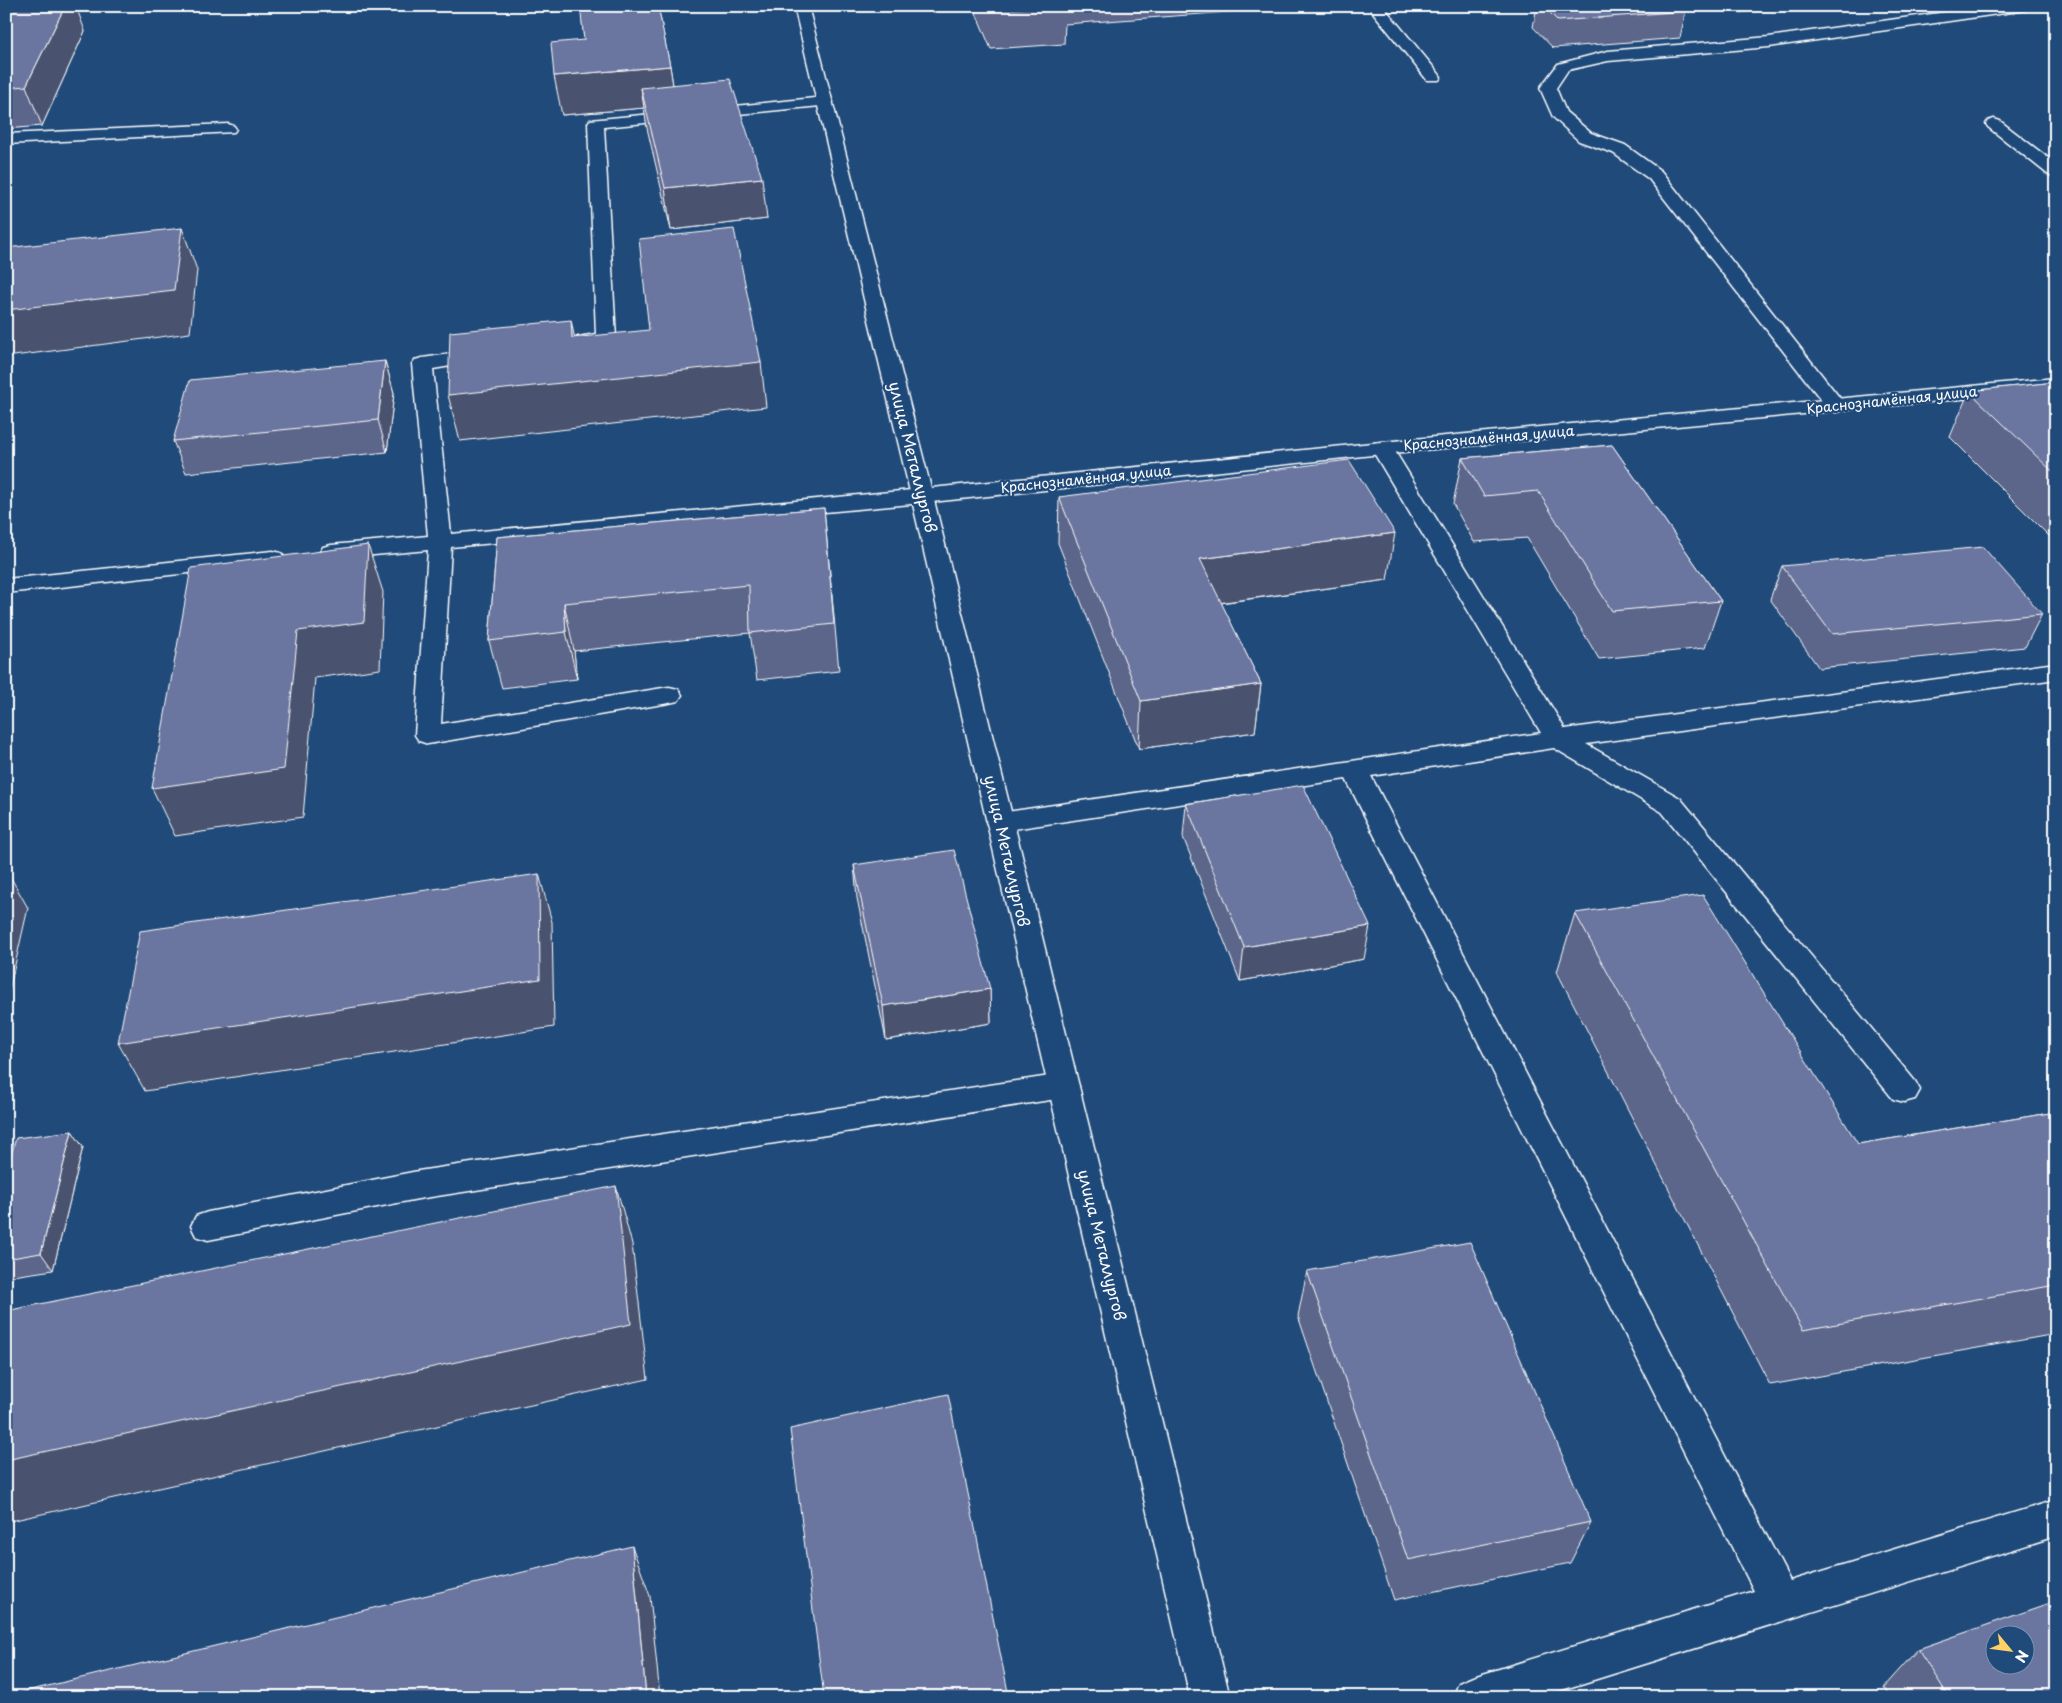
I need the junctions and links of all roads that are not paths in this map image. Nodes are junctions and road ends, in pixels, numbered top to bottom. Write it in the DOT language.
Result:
graph roads {
  1 [pos="801,6"];
  2 [pos="1375,6"];
  3 [pos="2026,6"];
  4 [pos="1433,77"];
  5 [pos="825,102"];
  6 [pos="1994,124"];
  7 [pos="228,129"];
  8 [pos="6,139"];
  9 [pos="2056,172"];
  10 [pos="558,345"];
  11 [pos="499,353"];
  12 [pos="2056,384"];
  13 [pos="1836,406"];
  14 [pos="1382,448"];
  15 [pos="922,496"];
  16 [pos="440,541"];
  17 [pos="6,586"];
  18 [pos="2056,671"];
  19 [pos="669,695"];
  20 [pos="1558,739"];
  21 [pos="1354,769"];
  22 [pos="1000,822"];
  23 [pos="1063,1086"];
  24 [pos="1904,1090"];
  25 [pos="208,1226"];
  26 [pos="2056,1518"];
  27 [pos="1780,1602"];
  28 [pos="1210,1697"];
  29 [pos="1473,1697"];
  1 -- 5 [label="street, улица Металлургов"];
  2 -- 4 [label="street"];
  3 -- 13 [label="street"];
  5 -- 10 [label="street"];
  5 -- 15 [label="street, улица Металлургов"];
  6 -- 9 [label="street"];
  7 -- 8 [label="street"];
  11 -- 16 [label="street"];
  12 -- 13 [label="street, Краснознамённая улица"];
  13 -- 14 [label="street, Краснознамённая улица"];
  14 -- 15 [label="street, Краснознамённая улица"];
  14 -- 20 [label="street"];
  15 -- 16 [label="street, Краснознамённая улица"];
  15 -- 22 [label="street, улица Металлургов"];
  16 -- 17 [label="street, Краснознамённая улица"];
  16 -- 19 [label="street"];
  18 -- 20 [label="street"];
  20 -- 21 [label="street"];
  20 -- 24 [label="street"];
  21 -- 22 [label="street"];
  21 -- 27 [label="street"];
  22 -- 23 [label="street, улица Металлургов"];
  23 -- 25 [label="street"];
  23 -- 28 [label="street, улица Металлургов"];
  26 -- 27 [label="street"];
  27 -- 29 [label="street"];
}
